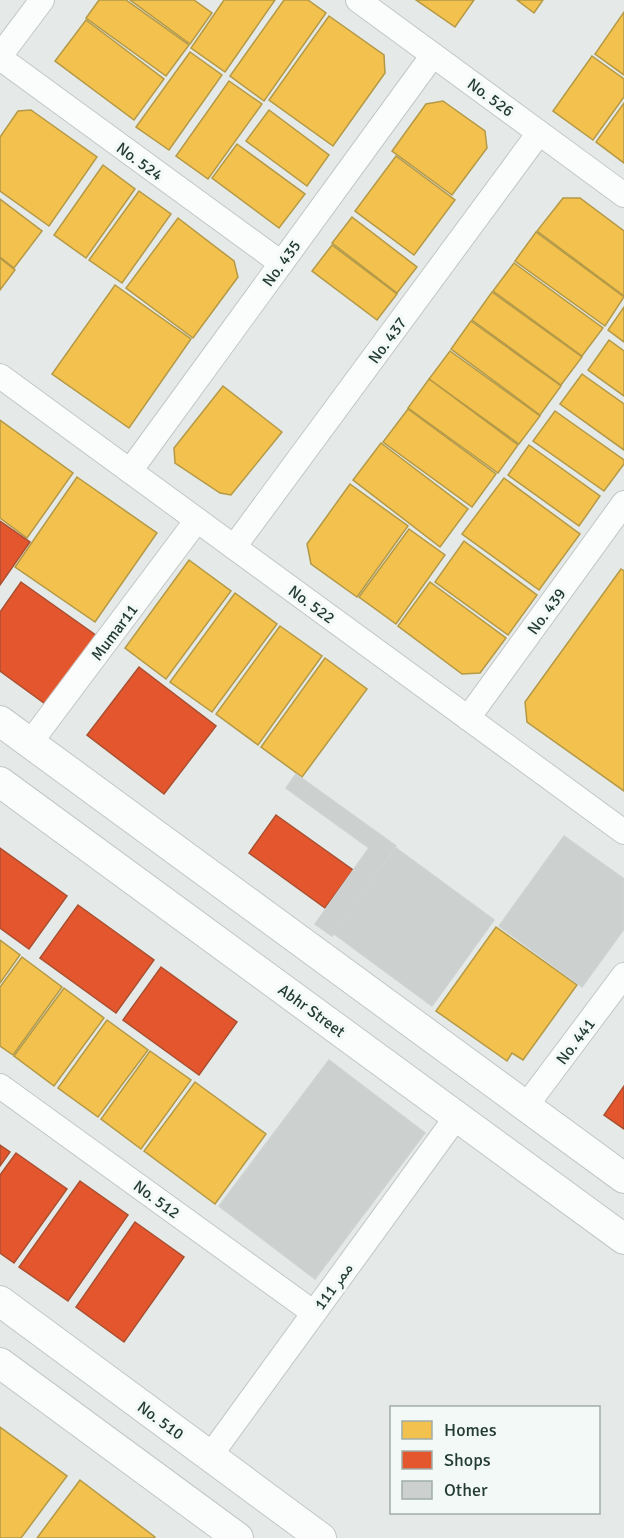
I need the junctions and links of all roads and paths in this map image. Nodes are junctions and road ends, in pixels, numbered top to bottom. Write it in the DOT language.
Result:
graph roads {
  1 [pos="42,0"];
  2 [pos="358,0"];
  3 [pos="433,54"];
  4 [pos="0,57"];
  5 [pos="539,133"];
  6 [pos="624,195"];
  7 [pos="281,263"];
  8 [pos="0,375"];
  9 [pos="130,471"];
  10 [pos="624,503"];
  11 [pos="197,520"];
  12 [pos="234,547"];
  13 [pos="468,718"];
  14 [pos="0,721"];
  15 [pos="30,743"];
  16 [pos="0,782"];
  17 [pos="624,832"];
  18 [pos="624,975"];
  19 [pos="0,1086"];
  20 [pos="526,1106"];
  21 [pos="457,1116"];
  22 [pos="624,1178"];
  23 [pos="624,1239"];
  24 [pos="0,1301"];
  25 [pos="314,1313"];
  26 [pos="0,1363"];
  27 [pos="210,1456"];
  28 [pos="238,1538"];
  29 [pos="321,1538"];
  1 -- 4 [label="street"];
  2 -- 3 [label="street, No. 526"];
  3 -- 5 [label="street, No. 526"];
  3 -- 7 [label="street, No. 435"];
  4 -- 7 [label="street, No. 524"];
  5 -- 6 [label="street, No. 526"];
  5 -- 12 [label="street, No. 437"];
  7 -- 9 [label="street, No. 435"];
  8 -- 9 [label="street, No. 522"];
  9 -- 11 [label="street, No. 522"];
  10 -- 13 [label="street, No. 439"];
  11 -- 12 [label="street, No. 522"];
  11 -- 15 [label="street, Mumar11"];
  12 -- 13 [label="street, No. 522"];
  13 -- 17 [label="street, No. 522"];
  14 -- 15 [label="street"];
  15 -- 20 [label="street"];
  16 -- 21 [label="street, Abhr Street"];
  18 -- 20 [label="street, No. 441"];
  19 -- 25 [label="street, No. 512"];
  20 -- 22 [label="street"];
  21 -- 23 [label="street, Abhr Street"];
  21 -- 25 [label="street, ممر 111"];
  24 -- 27 [label="street, No. 510"];
  25 -- 27 [label="street, ممر 111"];
  26 -- 28 [label="street"];
  27 -- 29 [label="street, No. 510"];
}
